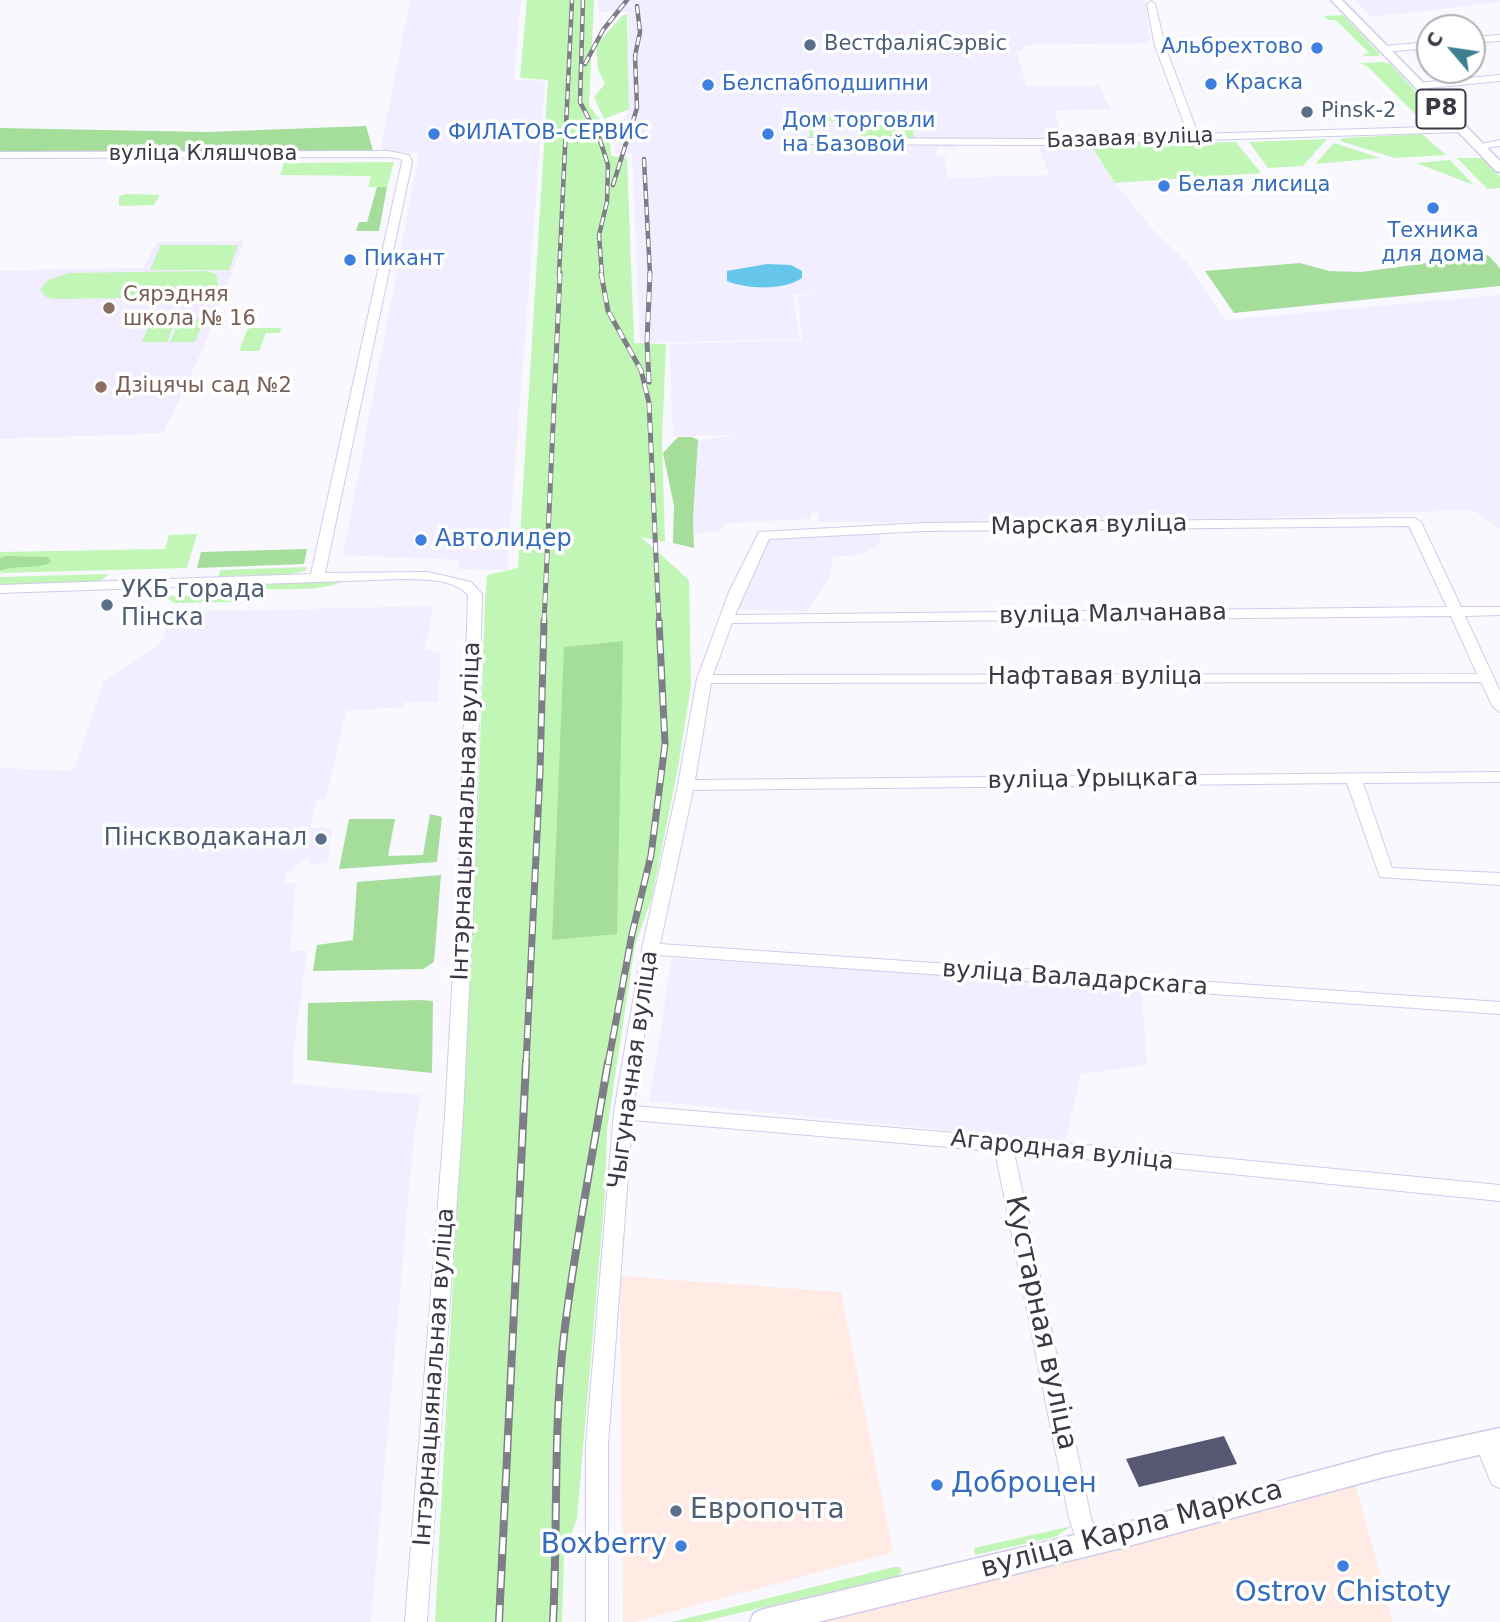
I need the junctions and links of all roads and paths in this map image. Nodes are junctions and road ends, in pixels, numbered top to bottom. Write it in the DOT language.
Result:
graph roads {
  1 [pos="1336,0"];
  2 [pos="1151,4"];
  3 [pos="1416,46"];
  4 [pos="1383,50"];
  5 [pos="1500,78"];
  6 [pos="1418,86"];
  7 [pos="1461,129"];
  8 [pos="1194,138"];
  9 [pos="800,141"];
  10 [pos="1500,144"];
  11 [pos="1478,146"];
  12 [pos="0,155"];
  13 [pos="1500,168"];
  14 [pos="764,535"];
  15 [pos="317,578"];
  16 [pos="0,589"];
  17 [pos="1455,611"];
  18 [pos="1500,611"];
  19 [pos="726,619"];
  20 [pos="1487,678"];
  21 [pos="704,679"];
  22 [pos="1500,707"];
  23 [pos="1500,776"];
  24 [pos="1353,777"];
  25 [pos="686,785"];
  26 [pos="1500,879"];
  27 [pos="650,949"];
  28 [pos="1500,1008"];
  29 [pos="624,1112"];
  30 [pos="1003,1144"];
  31 [pos="1500,1193"];
  32 [pos="1493,1441"];
  33 [pos="1500,1478"];
  34 [pos="1088,1542"];
  35 [pos="416,1622"];
  36 [pos="597,1622"];
  37 [pos="764,1622"];
  1 -- 4 [label="main road, Р8"];
  2 -- 8 [label="street"];
  3 -- 4 [label="street"];
  4 -- 6 [label="main road, Р8"];
  5 -- 6 [label="street"];
  6 -- 7 [label="main road, Р8"];
  7 -- 8 [label="street, Базавая вуліца"];
  7 -- 11 [label="main road, Р8"];
  8 -- 9 [label="street, Базавая вуліца"];
  10 -- 11 [label="street"];
  11 -- 13 [label="main road, Р8"];
  12 -- 15 [label="street, вуліца Кляшчова"];
  14 -- 17 [label="street, Марская вуліца"];
  14 -- 19 [label="street, Чыгуначная вуліца"];
  15 -- 16 [label="street"];
  15 -- 35 [label="street, Інтэрнацыянальная вуліца"];
  17 -- 18 [label="street, вуліца Малчанава"];
  17 -- 19 [label="street, вуліца Малчанава"];
  17 -- 20 [label="street"];
  19 -- 21 [label="street, Чыгуначная вуліца"];
  20 -- 21 [label="street, Нафтавая вуліца"];
  20 -- 22 [label="street"];
  21 -- 25 [label="street, Чыгуначная вуліца"];
  23 -- 24 [label="street, вуліца Урыцкага"];
  24 -- 25 [label="street, вуліца Урыцкага"];
  24 -- 26 [label="street"];
  25 -- 27 [label="street, Чыгуначная вуліца"];
  27 -- 28 [label="street, вуліца Валадарскага"];
  27 -- 29 [label="street, Чыгуначная вуліца"];
  29 -- 30 [label="street, Агародная вуліца"];
  29 -- 36 [label="street, Чыгуначная вуліца"];
  30 -- 31 [label="street, Агародная вуліца"];
  30 -- 34 [label="street, Кустарная вуліца"];
  32 -- 33 [label="street"];
  32 -- 34 [label="main road, вуліца Карла Маркса"];
  34 -- 37 [label="main road, вуліца Карла Маркса"];
}
